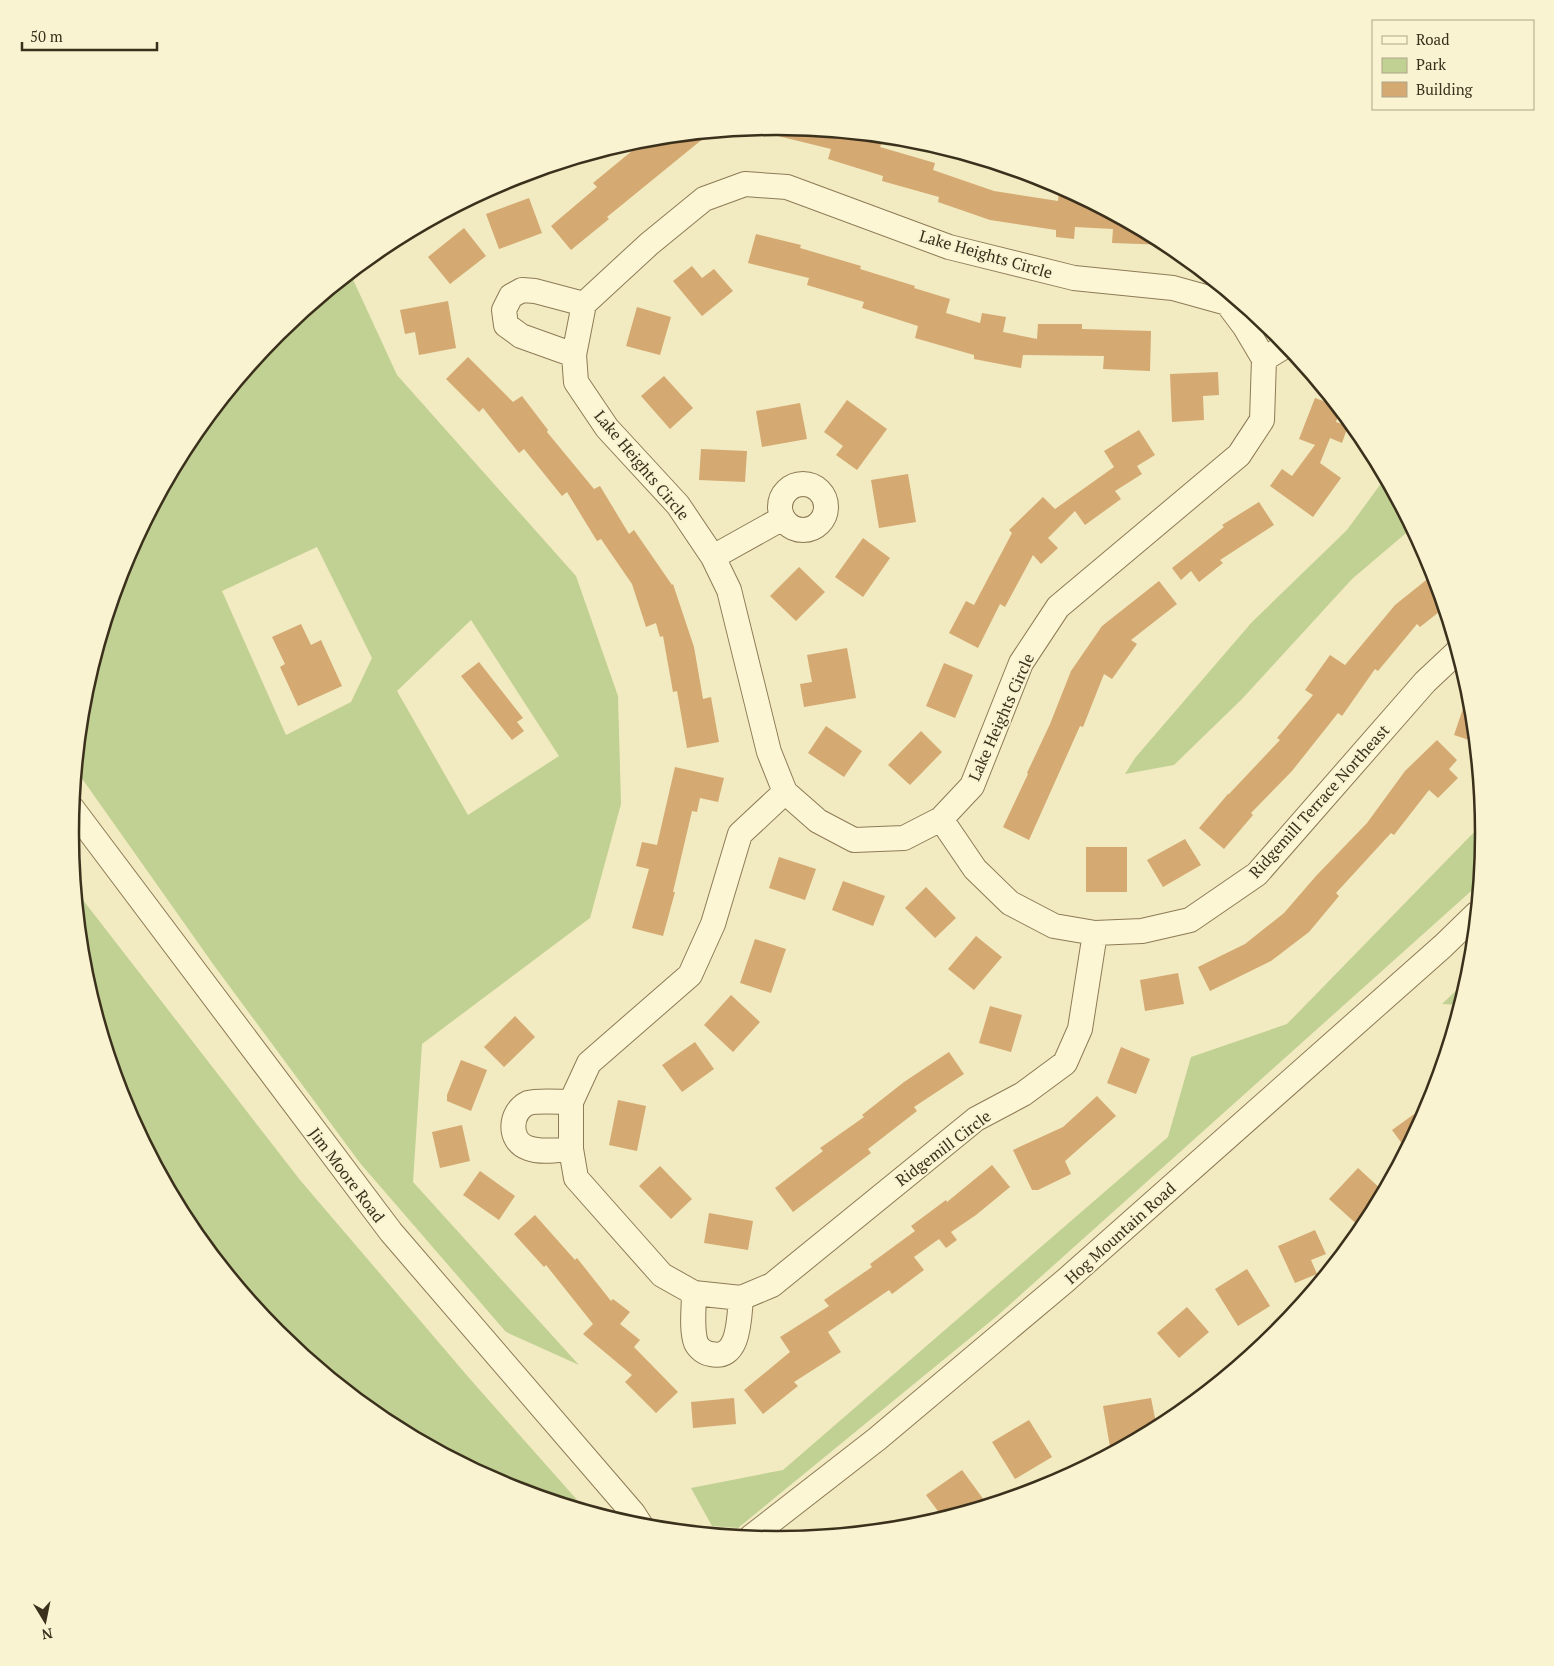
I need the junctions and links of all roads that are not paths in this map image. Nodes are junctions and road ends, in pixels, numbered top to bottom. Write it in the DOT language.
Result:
graph roads {
  1 [pos="1228,301"];
  2 [pos="1232,303"];
  3 [pos="584,304"];
  4 [pos="1280,349"];
  5 [pos="574,355"];
  6 [pos="1264,359"];
  7 [pos="782,518"];
  8 [pos="713,557"];
  9 [pos="1452,656"];
  10 [pos="785,792"];
  11 [pos="79,818"];
  12 [pos="942,819"];
  13 [pos="1469,920"];
  14 [pos="1095,933"];
  15 [pos="571,1102"];
  16 [pos="571,1149"];
  17 [pos="694,1293"];
  18 [pos="741,1298"];
  19 [pos="635,1517"];
  20 [pos="759,1531"];
  1 -- 3 [label="street, Lake Heights Circle"];
  2 -- 6 [label="street, Lake Heights Circle"];
  3 -- 5 [label="street, Lake Heights Circle"];
  3 -- 5 [label="street"];
  4 -- 6 [label="street"];
  5 -- 8 [label="street, Lake Heights Circle"];
  6 -- 12 [label="street, Lake Heights Circle"];
  7 -- 8 [label="street"];
  8 -- 10 [label="street, Lake Heights Circle"];
  9 -- 14 [label="street, Ridgemill Terrace Northeast"];
  10 -- 12 [label="street, Lake Heights Circle"];
  10 -- 15 [label="street, Ridgemill Circle"];
  11 -- 19 [label="street, Jim Moore Road"];
  12 -- 14 [label="street, Ridgemill Terrace Northeast"];
  13 -- 20 [label="street, Hog Mountain Road"];
  14 -- 18 [label="street, Ridgemill Circle"];
  15 -- 16 [label="street, Ridgemill Circle"];
  15 -- 16 [label="street"];
  16 -- 17 [label="street, Ridgemill Circle"];
  17 -- 18 [label="street, Ridgemill Circle"];
  17 -- 18 [label="street"];
}
